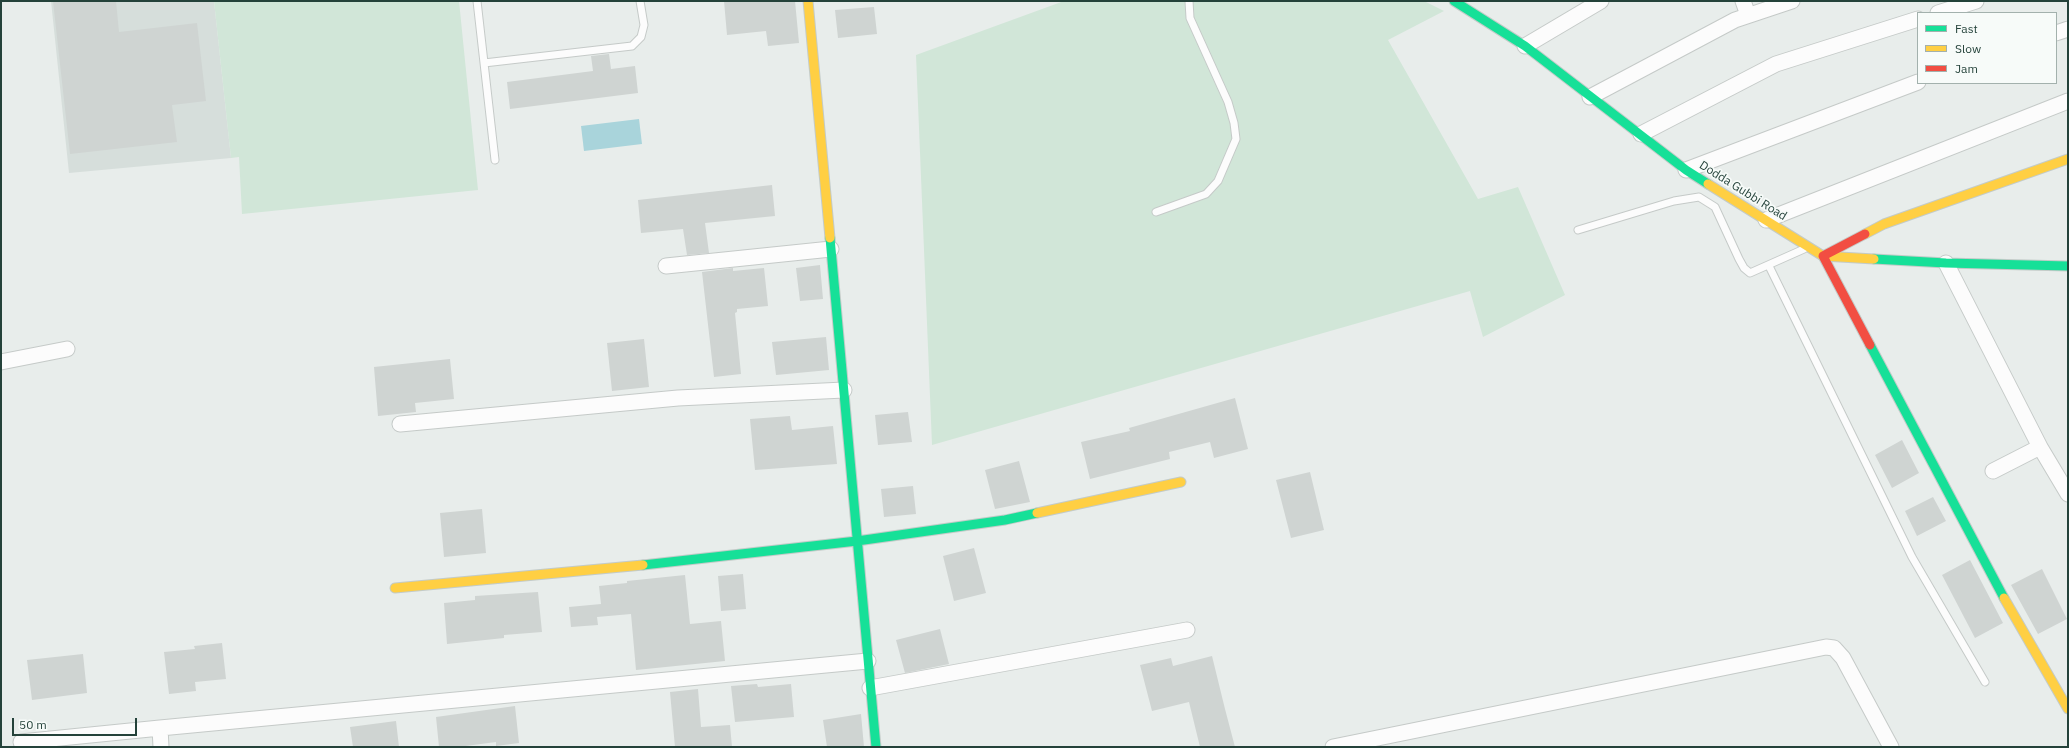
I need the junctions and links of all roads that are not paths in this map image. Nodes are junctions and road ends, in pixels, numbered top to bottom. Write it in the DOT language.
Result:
graph roads {
  1 [pos="477,1"];
  2 [pos="640,1"];
  3 [pos="808,1"];
  4 [pos="1189,1"];
  5 [pos="1454,1"];
  6 [pos="1601,1"];
  7 [pos="1743,1"];
  8 [pos="1792,1"];
  9 [pos="1976,1"];
  10 [pos="1941,12"];
  11 [pos="1748,15"];
  12 [pos="1917,19"];
  13 [pos="2068,29"];
  14 [pos="2057,33"];
  15 [pos="1525,46"];
  16 [pos="484,63"];
  17 [pos="1917,82"];
  18 [pos="1590,97"];
  19 [pos="2068,101"];
  20 [pos="1640,134"];
  21 [pos="2068,159"];
  22 [pos="495,160"];
  23 [pos="1686,170"];
  24 [pos="1156,212"];
  25 [pos="1766,220"];
  26 [pos="1578,230"];
  27 [pos="1809,246"];
  28 [pos="831,249"];
  29 [pos="1823,256"];
  30 [pos="1946,263"];
  31 [pos="666,266"];
  32 [pos="1769,266"];
  33 [pos="2068,266"];
  34 [pos="67,349"];
  35 [pos="1,362"];
  36 [pos="844,390"];
  37 [pos="400,424"];
  38 [pos="2040,447"];
  39 [pos="1993,471"];
  40 [pos="1181,482"];
  41 [pos="2068,494"];
  42 [pos="857,542"];
  43 [pos="396,588"];
  44 [pos="1187,630"];
  45 [pos="868,661"];
  46 [pos="1985,682"];
  47 [pos="870,688"];
  48 [pos="2068,710"];
  49 [pos="160,728"];
  50 [pos="21,742"];
  51 [pos="161,747"];
  52 [pos="876,747"];
  53 [pos="1333,747"];
  54 [pos="1891,747"];
  1 -- 16 [label="lane"];
  2 -- 16 [label="lane"];
  3 -- 28 [label="street"];
  4 -- 24 [label="lane"];
  5 -- 15 [label="street, Dodda Gubbi Road"];
  6 -- 15 [label="street"];
  7 -- 11 [label="street"];
  8 -- 11 [label="street"];
  9 -- 10 [label="street"];
  11 -- 18 [label="street"];
  12 -- 20 [label="street"];
  13 -- 14 [label="street"];
  15 -- 18 [label="street, Dodda Gubbi Road"];
  16 -- 22 [label="lane"];
  17 -- 23 [label="street"];
  18 -- 20 [label="street, Dodda Gubbi Road"];
  19 -- 25 [label="street"];
  20 -- 23 [label="street, Dodda Gubbi Road"];
  21 -- 29 [label="street"];
  23 -- 25 [label="street, Dodda Gubbi Road"];
  25 -- 27 [label="street, Dodda Gubbi Road"];
  26 -- 32 [label="lane"];
  27 -- 29 [label="street, Dodda Gubbi Road"];
  27 -- 32 [label="lane"];
  28 -- 31 [label="street"];
  28 -- 36 [label="street"];
  29 -- 30 [label="street"];
  29 -- 48 [label="street"];
  30 -- 33 [label="street"];
  30 -- 38 [label="street"];
  32 -- 46 [label="lane"];
  34 -- 35 [label="street"];
  36 -- 37 [label="street"];
  36 -- 42 [label="street"];
  38 -- 39 [label="street"];
  38 -- 41 [label="street"];
  40 -- 42 [label="street"];
  42 -- 43 [label="street"];
  42 -- 45 [label="street"];
  44 -- 47 [label="street"];
  45 -- 47 [label="street"];
  45 -- 49 [label="street"];
  47 -- 52 [label="street"];
  49 -- 50 [label="street"];
  49 -- 51 [label="street"];
  53 -- 54 [label="street"];
}
